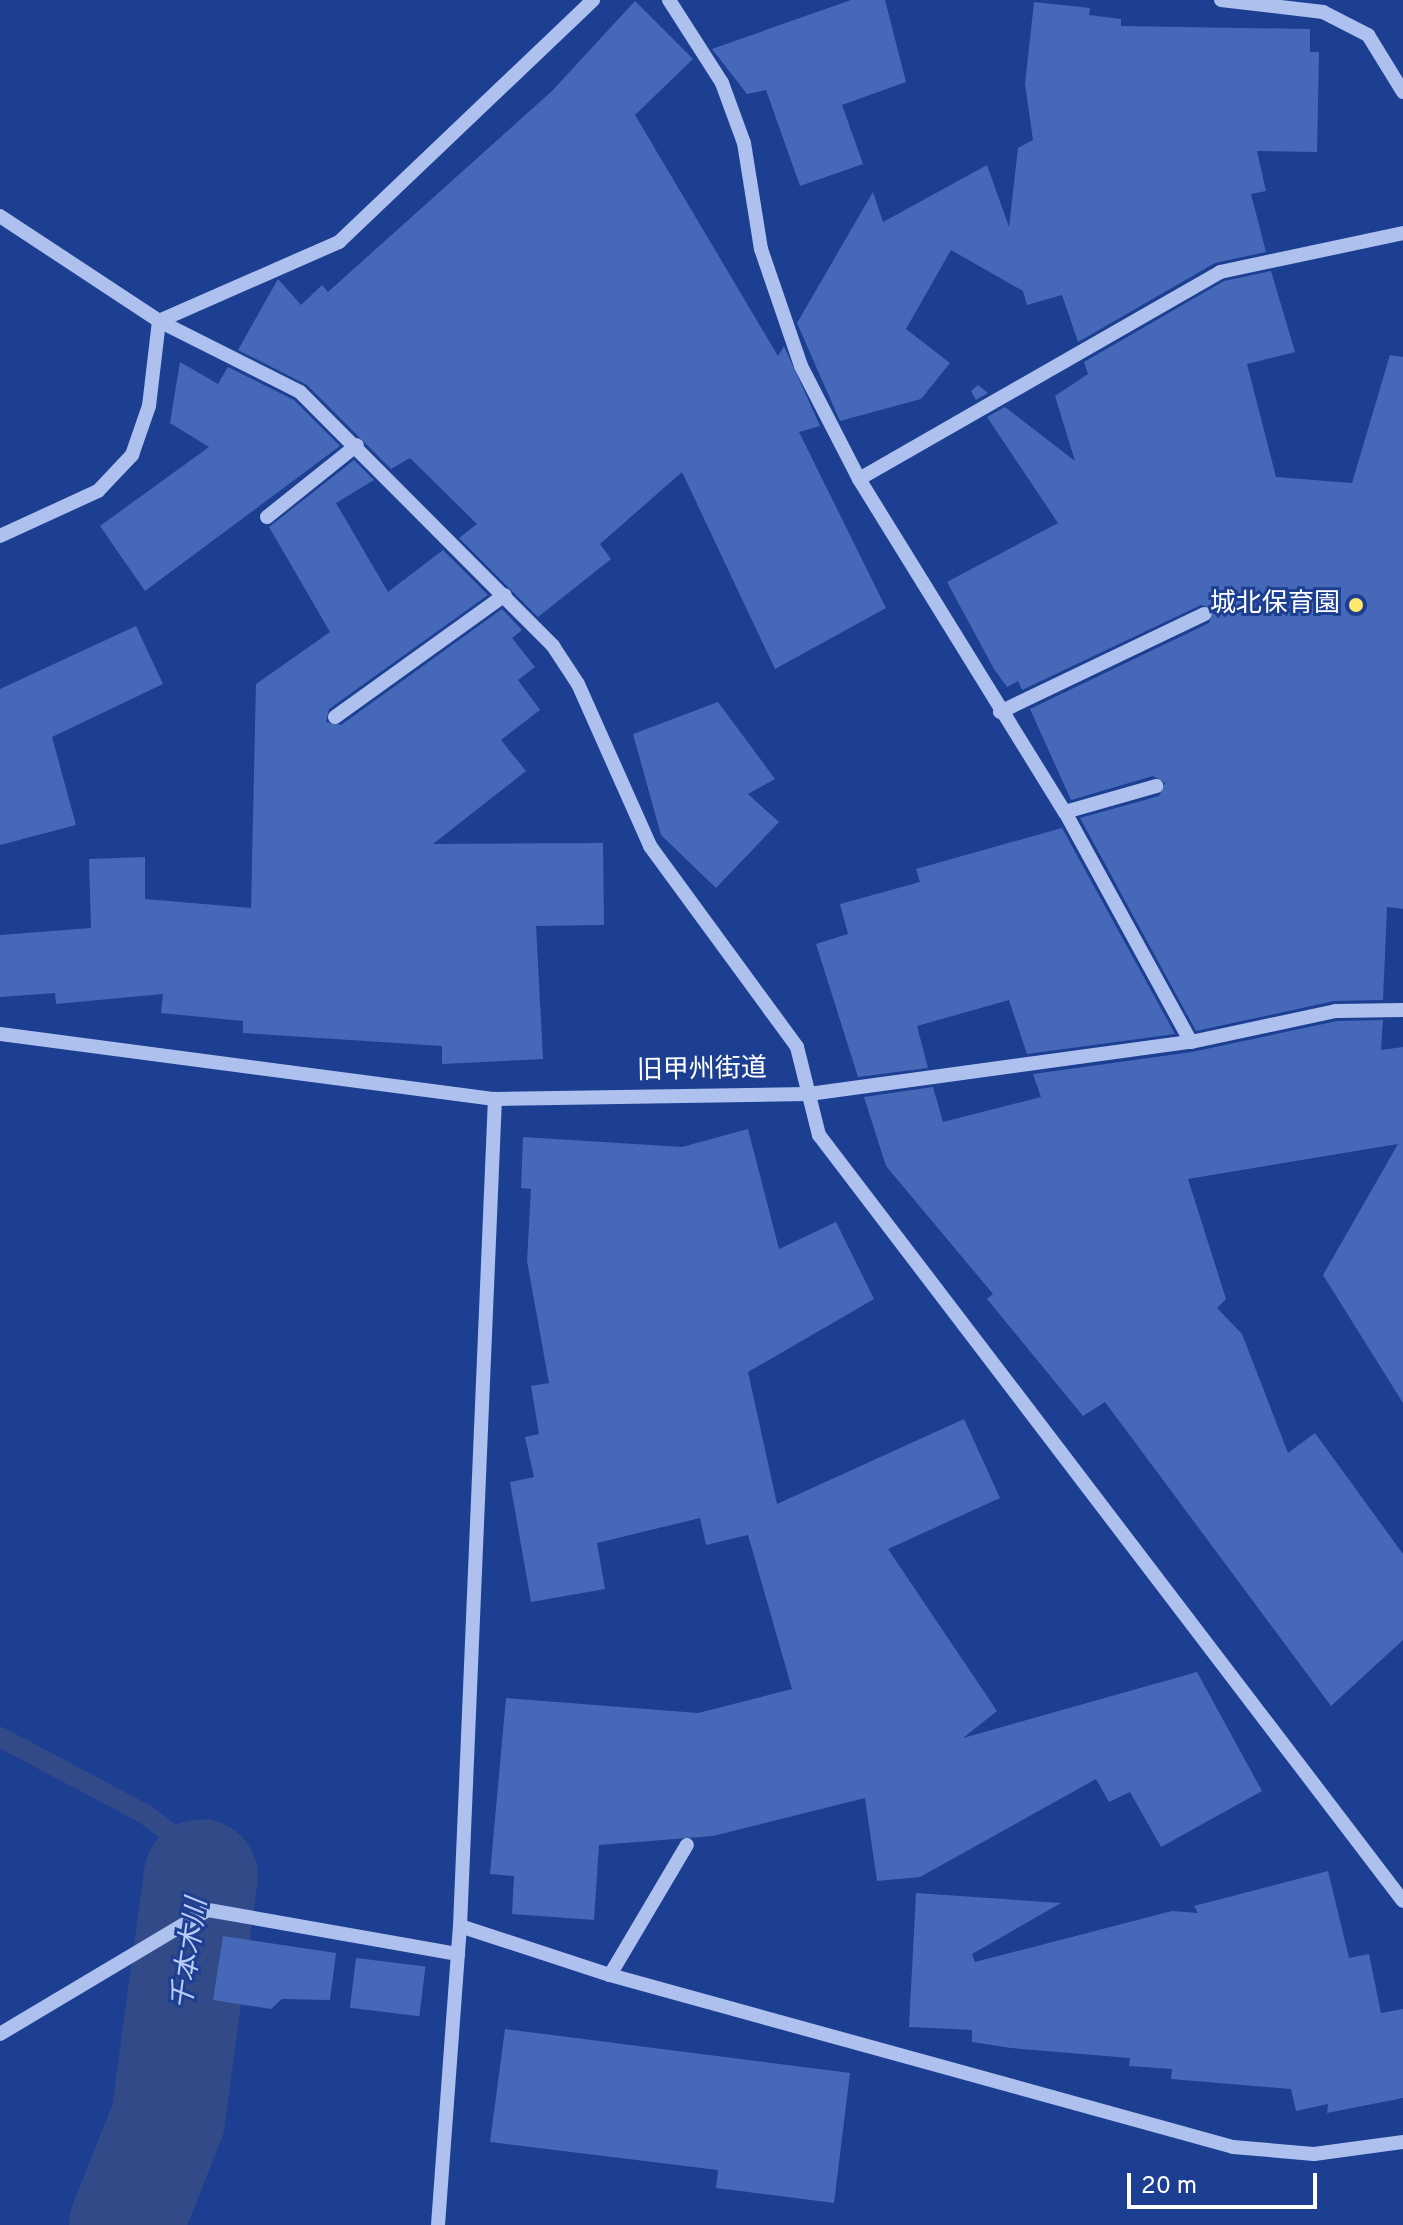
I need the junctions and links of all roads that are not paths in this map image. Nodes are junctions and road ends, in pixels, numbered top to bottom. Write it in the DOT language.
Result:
graph roads {
  1 [pos="593,0"];
  2 [pos="669,0"];
  3 [pos="1221,0"];
  4 [pos="1403,92"];
  5 [pos="0,216"];
  6 [pos="1403,233"];
  7 [pos="159,321"];
  8 [pos="357,445"];
  9 [pos="859,479"];
  10 [pos="267,517"];
  11 [pos="0,536"];
  12 [pos="505,595"];
  13 [pos="1205,614"];
  14 [pos="1000,712"];
  15 [pos="335,717"];
  16 [pos="1156,786"];
  17 [pos="1065,812"];
  18 [pos="1403,1010"];
  19 [pos="0,1034"];
  20 [pos="1191,1042"];
  21 [pos="809,1094"];
  22 [pos="495,1099"];
  23 [pos="687,1845"];
  24 [pos="1403,1901"];
  25 [pos="460,1926"];
  26 [pos="458,1954"];
  27 [pos="610,1975"];
  28 [pos="0,2034"];
  29 [pos="1403,2142"];
  30 [pos="438,2225"];
  1 -- 7 [label="street"];
  2 -- 9 [label="street"];
  3 -- 4 [label="street"];
  5 -- 7 [label="street"];
  6 -- 9 [label="street"];
  7 -- 8 [label="street"];
  7 -- 11 [label="street"];
  8 -- 10 [label="street"];
  8 -- 12 [label="street"];
  9 -- 14 [label="street"];
  12 -- 15 [label="street"];
  12 -- 21 [label="street"];
  13 -- 14 [label="street"];
  14 -- 17 [label="street"];
  16 -- 17 [label="street"];
  17 -- 20 [label="street"];
  18 -- 20 [label="street, 旧甲州街道"];
  19 -- 22 [label="street, 旧甲州街道"];
  20 -- 21 [label="street, 旧甲州街道"];
  21 -- 22 [label="street, 旧甲州街道"];
  21 -- 24 [label="street"];
  22 -- 25 [label="street"];
  23 -- 27 [label="street"];
  25 -- 26 [label="street"];
  25 -- 27 [label="street"];
  26 -- 28 [label="street"];
  26 -- 30 [label="street"];
  27 -- 29 [label="street"];
}
